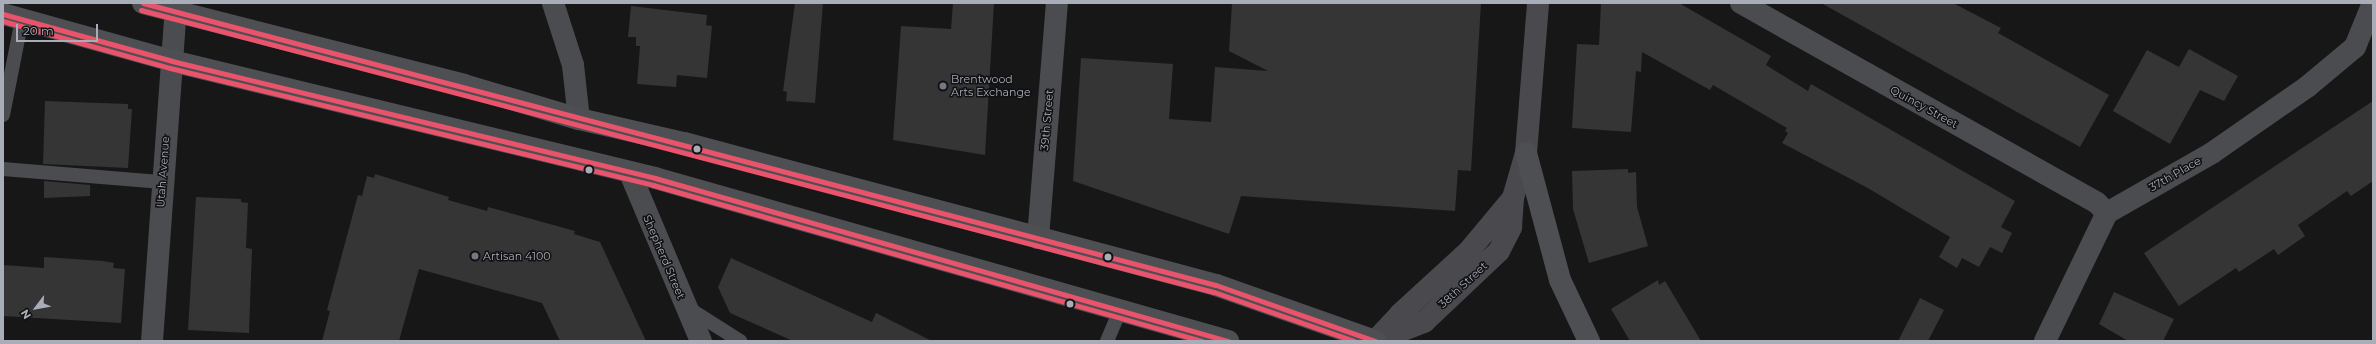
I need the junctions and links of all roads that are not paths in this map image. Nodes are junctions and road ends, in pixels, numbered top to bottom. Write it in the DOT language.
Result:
graph roads {
  1 [pos="143,3"];
  2 [pos="553,3"];
  3 [pos="1057,3"];
  4 [pos="1538,3"];
  5 [pos="1741,3"];
  6 [pos="2373,3"];
  7 [pos="176,7"];
  8 [pos="12,17"];
  9 [pos="2364,43"];
  10 [pos="172,61"];
  11 [pos="3,115"];
  12 [pos="579,119"];
  13 [pos="1526,153"];
  14 [pos="3,169"];
  15 [pos="630,173"];
  16 [pos="162,182"];
  17 [pos="2107,213"];
  18 [pos="1038,238"];
  19 [pos="685,306"];
  20 [pos="1120,310"];
  21 [pos="1204,338"];
  22 [pos="152,341"];
  23 [pos="701,341"];
  24 [pos="740,341"];
  25 [pos="1107,341"];
  26 [pos="1228,341"];
  27 [pos="1375,341"];
  28 [pos="1589,341"];
  29 [pos="2045,341"];
  1 -- 7 [label="main road"];
  2 -- 12 [label="street"];
  3 -- 18 [label="street, 39th Street"];
  4 -- 13 [label="main road, 38th Street"];
  5 -- 17 [label="street, Quincy Street"];
  6 -- 9 [label="street, 37th Place"];
  7 -- 10 [label="street, Utah Avenue"];
  7 -- 12 [label="main road"];
  8 -- 10 [label="main road"];
  8 -- 11 [label="lane"];
  9 -- 17 [label="street, 37th Place"];
  10 -- 15 [label="main road"];
  10 -- 16 [label="street, Utah Avenue"];
  12 -- 18 [label="main road"];
  13 -- 27 [label="main road, 38th Street"];
  13 -- 28 [label="main road"];
  14 -- 16 [label="lane"];
  15 -- 19 [label="street, Shepherd Street"];
  15 -- 20 [label="main road"];
  16 -- 22 [label="street, Utah Avenue"];
  17 -- 29 [label="street"];
  18 -- 27 [label="main road"];
  19 -- 23 [label="street, Shepherd Street"];
  19 -- 24 [label="lane"];
  20 -- 21 [label="main road"];
  20 -- 25 [label="lane"];
  21 -- 26 [label="main road"];
}
